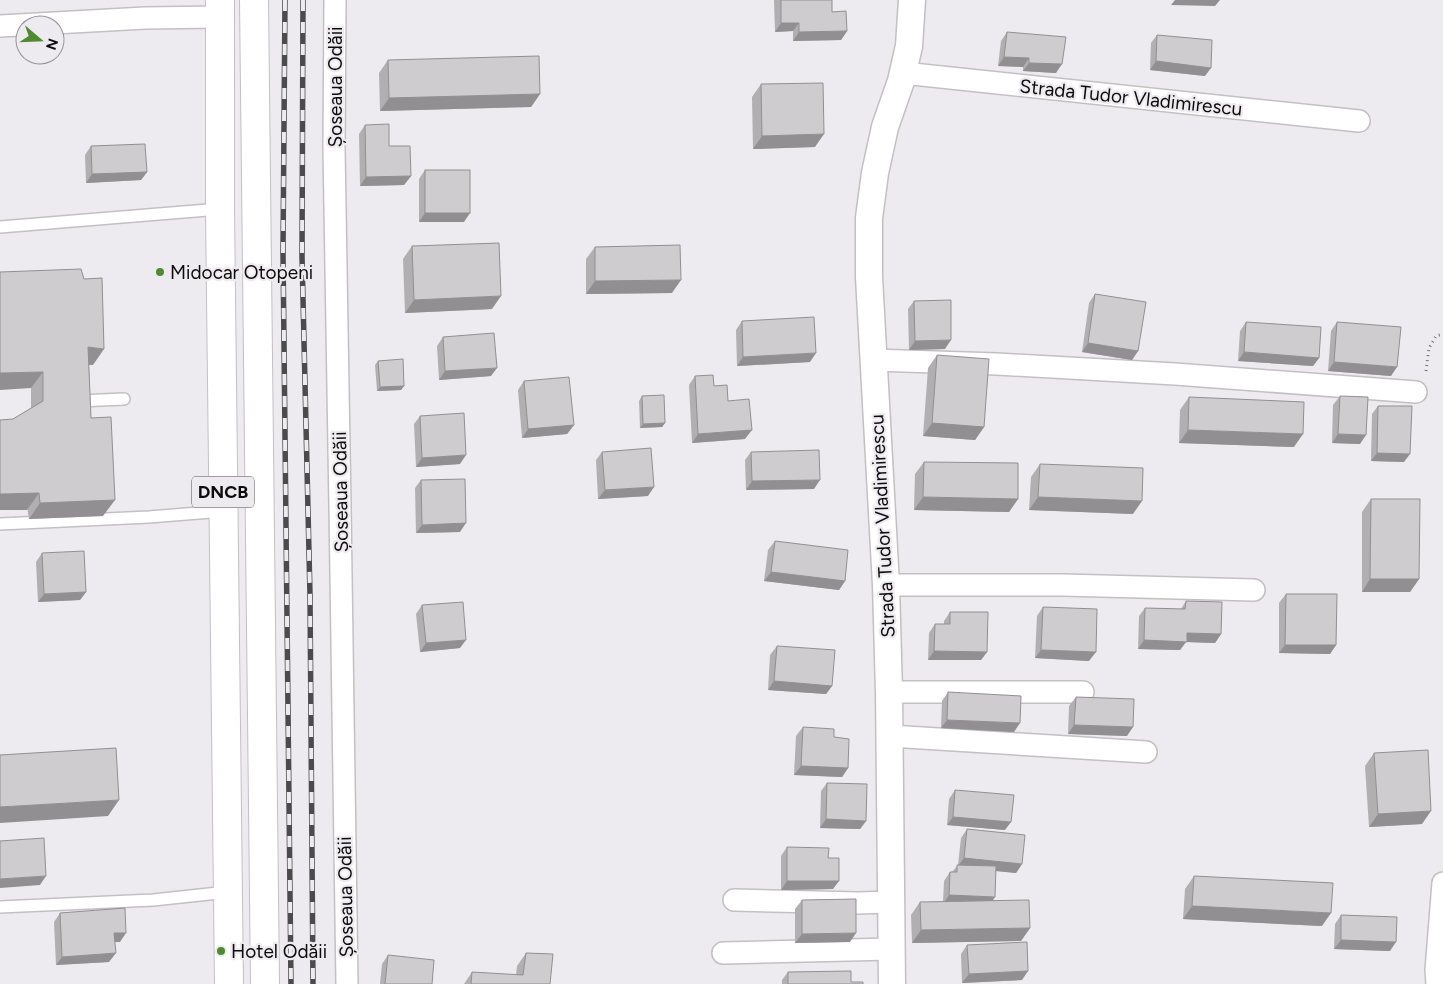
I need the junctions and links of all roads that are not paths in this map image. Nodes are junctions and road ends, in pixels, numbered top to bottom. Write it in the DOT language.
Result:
graph roads {
  1 [pos="254,0"];
  2 [pos="335,0"];
  3 [pos="912,0"];
  4 [pos="220,8"];
  5 [pos="0,26"];
  6 [pos="902,73"];
  7 [pos="1359,122"];
  8 [pos="220,209"];
  9 [pos="0,227"];
  10 [pos="873,360"];
  11 [pos="1416,392"];
  12 [pos="124,399"];
  13 [pos="78,401"];
  14 [pos="223,511"];
  15 [pos="0,524"];
  16 [pos="886,585"];
  17 [pos="1254,590"];
  18 [pos="889,692"];
  19 [pos="1083,692"];
  20 [pos="890,736"];
  21 [pos="1146,752"];
  22 [pos="1443,883"];
  23 [pos="228,892"];
  24 [pos="734,900"];
  25 [pos="892,902"];
  26 [pos="0,907"];
  27 [pos="892,950"];
  28 [pos="723,954"];
  29 [pos="229,984"];
  30 [pos="265,984"];
  31 [pos="347,984"];
  32 [pos="892,984"];
  33 [pos="1437,984"];
  1 -- 30 [label="main road, DNCB"];
  2 -- 31 [label="street, Șoseaua Odăii"];
  3 -- 6 [label="street, Strada Tudor Vladimirescu"];
  4 -- 5 [label="street"];
  4 -- 8 [label="main road, DNCB"];
  6 -- 7 [label="street, Strada Tudor Vladimirescu"];
  6 -- 10 [label="street, Strada Tudor Vladimirescu"];
  8 -- 9 [label="lane"];
  8 -- 14 [label="main road, DNCB"];
  10 -- 11 [label="street"];
  10 -- 16 [label="street, Strada Tudor Vladimirescu"];
  12 -- 13 [label="lane"];
  14 -- 15 [label="lane"];
  14 -- 23 [label="main road, DNCB"];
  16 -- 17 [label="street"];
  16 -- 18 [label="street, Strada Tudor Vladimirescu"];
  18 -- 19 [label="street"];
  18 -- 20 [label="street, Strada Tudor Vladimirescu"];
  20 -- 21 [label="street"];
  20 -- 25 [label="street, Strada Tudor Vladimirescu"];
  22 -- 33 [label="street"];
  23 -- 26 [label="lane"];
  23 -- 29 [label="main road, DNCB"];
  24 -- 25 [label="street"];
  25 -- 27 [label="street, Strada Tudor Vladimirescu"];
  27 -- 28 [label="street"];
  27 -- 32 [label="street, Strada Tudor Vladimirescu"];
}
